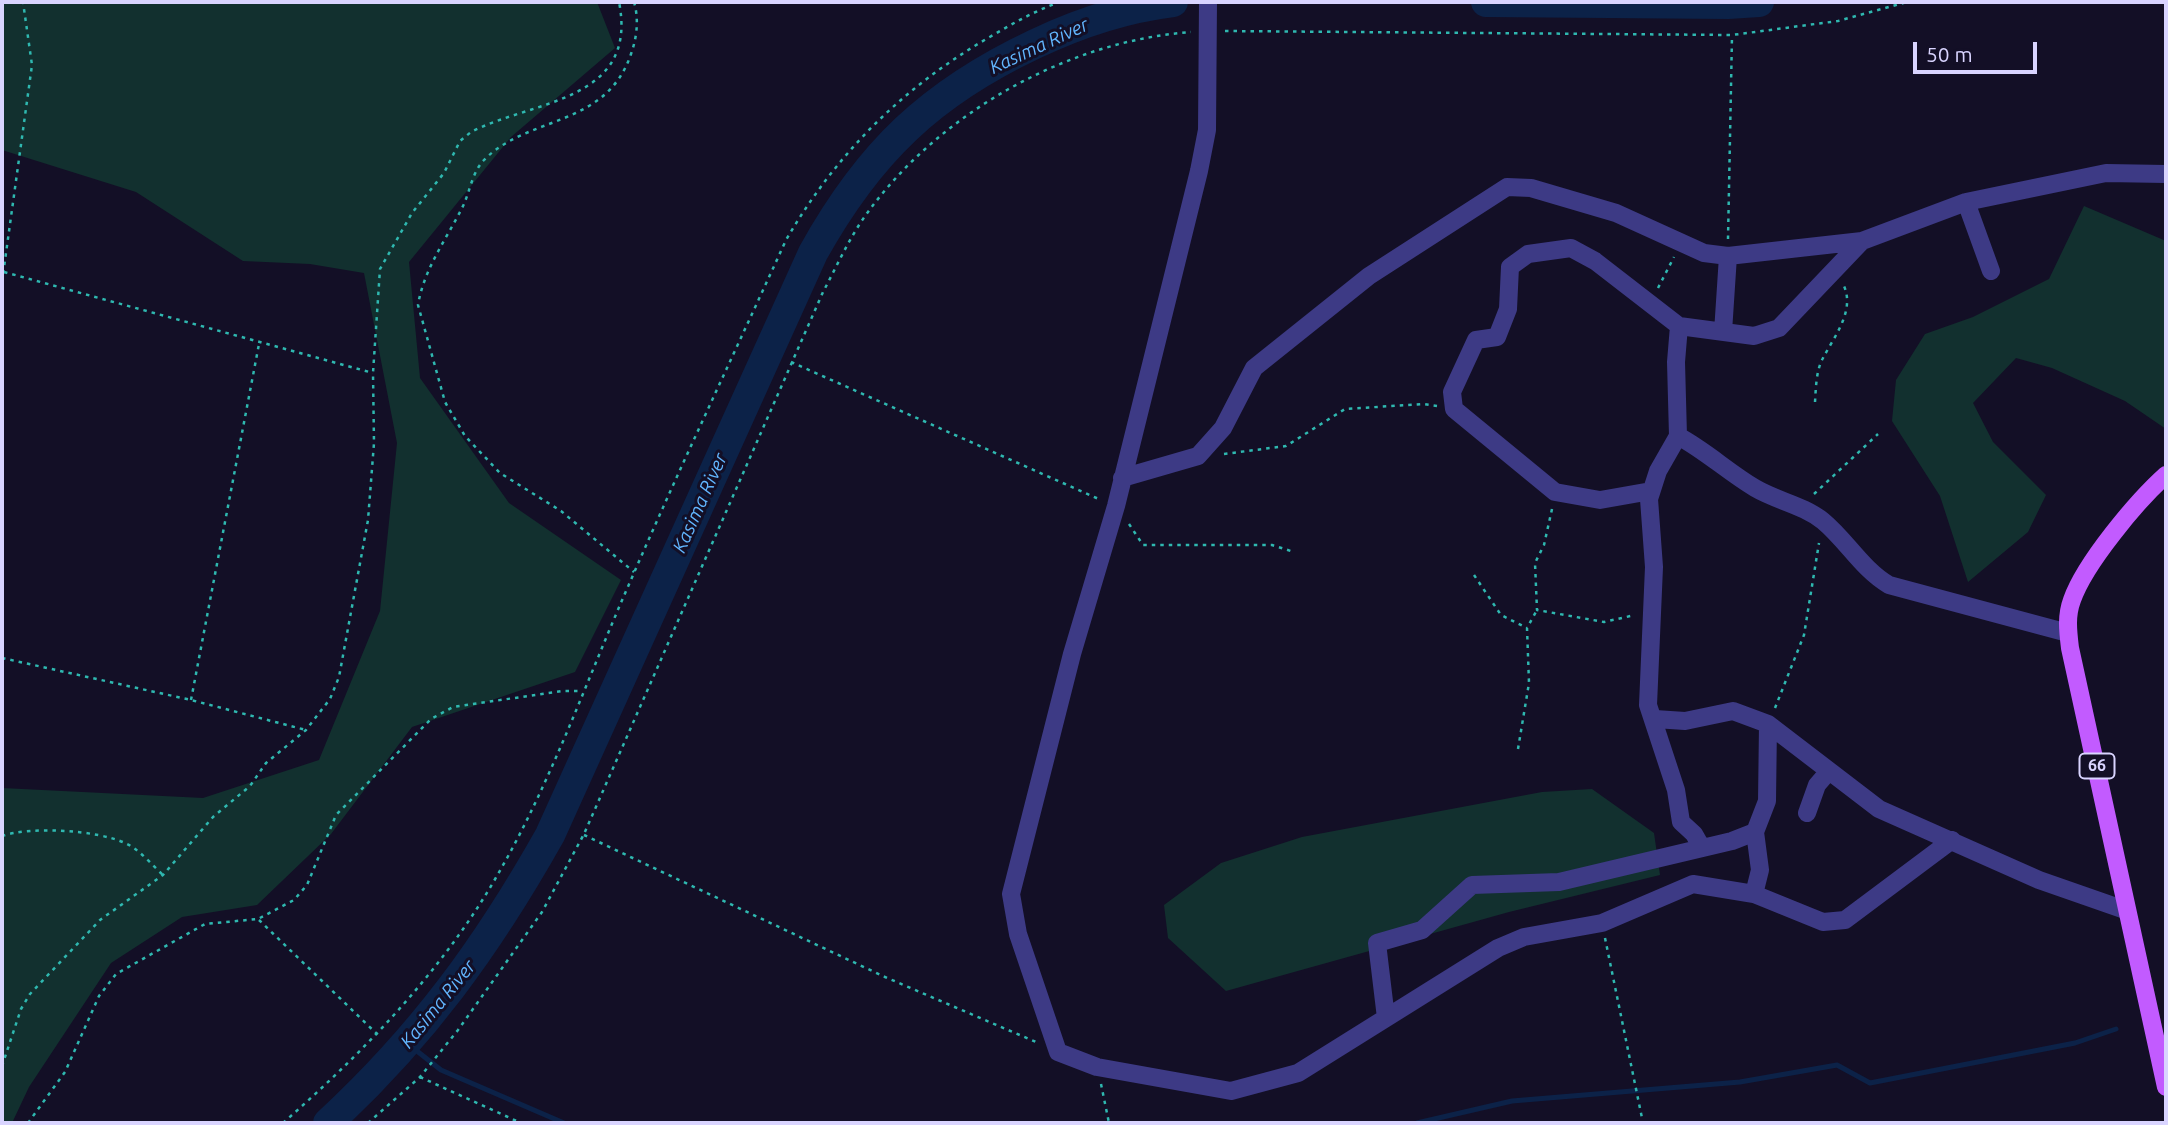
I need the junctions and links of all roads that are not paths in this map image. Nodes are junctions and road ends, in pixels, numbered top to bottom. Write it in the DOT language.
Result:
graph roads {
  1 [pos="1208,2"];
  2 [pos="2166,174"];
  3 [pos="1966,202"];
  4 [pos="1863,242"];
  5 [pos="1728,256"];
  6 [pos="1991,271"];
  7 [pos="1679,326"];
  8 [pos="1723,332"];
  9 [pos="1678,436"];
  10 [pos="2166,475"];
  11 [pos="1122,478"];
  12 [pos="1651,491"];
  13 [pos="2068,633"];
  14 [pos="1655,719"];
  15 [pos="1768,724"];
  16 [pos="1829,771"];
  17 [pos="1807,813"];
  18 [pos="1755,832"];
  19 [pos="1952,840"];
  20 [pos="1702,848"];
  21 [pos="1754,894"];
  22 [pos="2125,909"];
  23 [pos="1386,1018"];
  24 [pos="2166,1087"];
  1 -- 11 [label="street"];
  2 -- 3 [label="street"];
  3 -- 4 [label="street"];
  3 -- 6 [label="street"];
  4 -- 5 [label="street"];
  4 -- 8 [label="street"];
  5 -- 8 [label="street"];
  5 -- 11 [label="street"];
  7 -- 8 [label="street"];
  7 -- 9 [label="street"];
  7 -- 12 [label="street"];
  9 -- 12 [label="street"];
  9 -- 13 [label="street"];
  10 -- 13 [label="main road, 66"];
  11 -- 23 [label="street"];
  12 -- 14 [label="street"];
  13 -- 22 [label="main road, 66"];
  14 -- 15 [label="street"];
  14 -- 20 [label="street"];
  15 -- 16 [label="street"];
  15 -- 18 [label="street"];
  16 -- 17 [label="street"];
  16 -- 19 [label="street"];
  18 -- 20 [label="street"];
  18 -- 21 [label="street"];
  19 -- 21 [label="street"];
  19 -- 22 [label="street"];
  20 -- 23 [label="street"];
  21 -- 23 [label="street"];
  22 -- 24 [label="main road, 66"];
}
